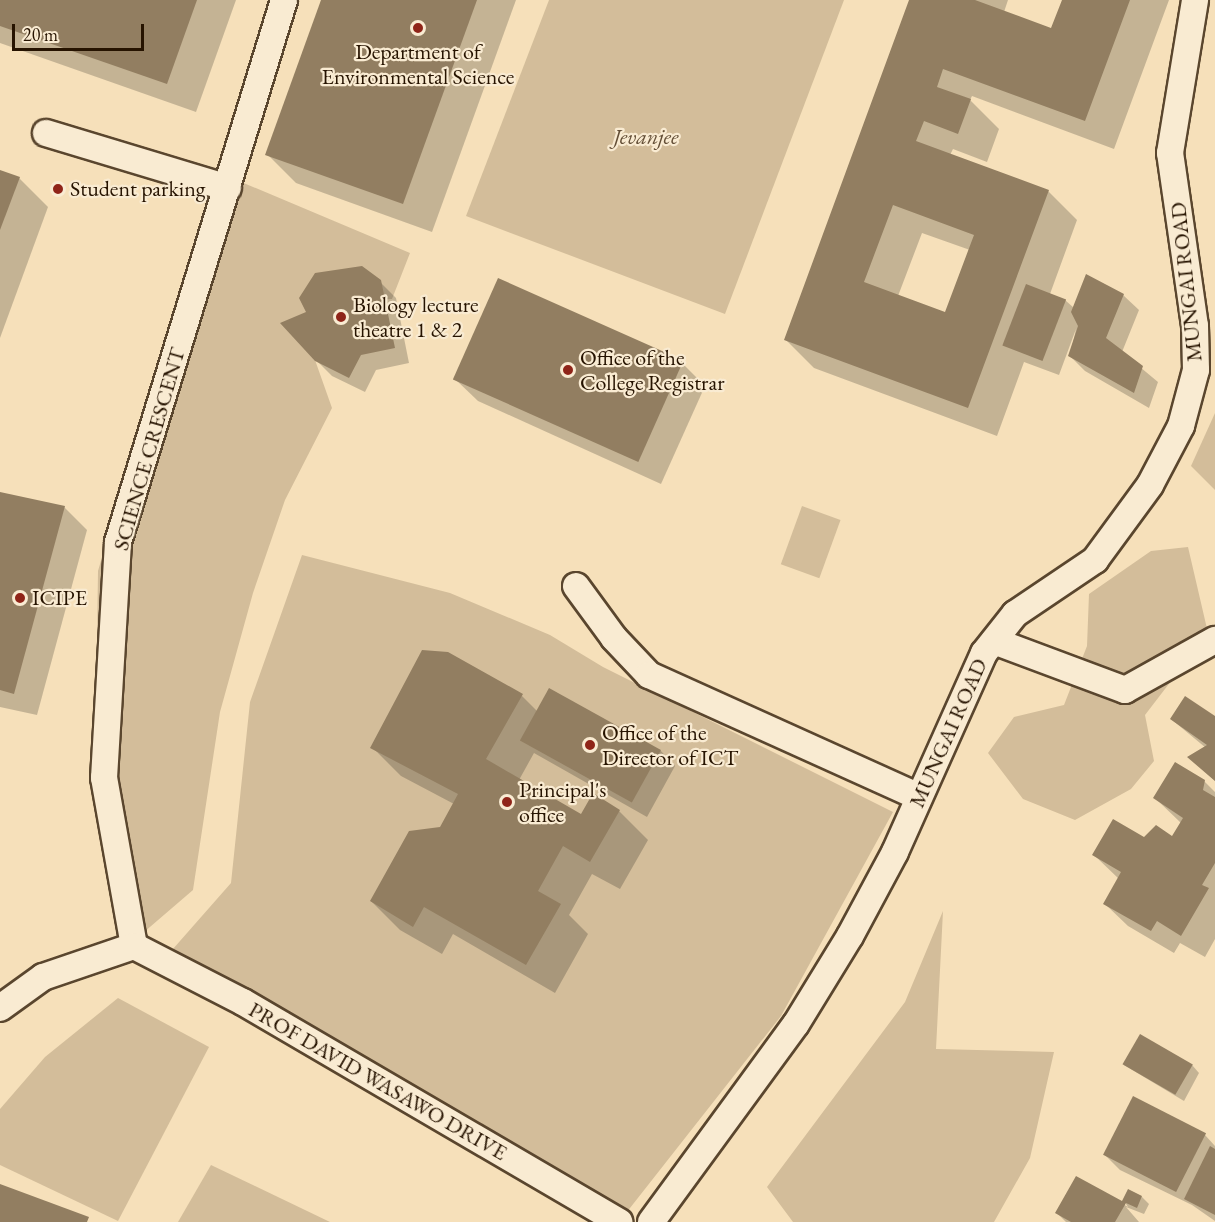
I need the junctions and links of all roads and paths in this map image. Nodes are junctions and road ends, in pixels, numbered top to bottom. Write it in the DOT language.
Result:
graph roads {
  1 [pos="284,0"];
  2 [pos="1195,0"];
  3 [pos="46,133"];
  4 [pos="228,188"];
  5 [pos="576,586"];
  6 [pos="1215,640"];
  7 [pos="994,641"];
  8 [pos="920,797"];
  9 [pos="134,946"];
  10 [pos="0,1008"];
  11 [pos="620,1222"];
  12 [pos="651,1222"];
  1 -- 4 [label="lane, SCIENCE CRESCENT"];
  2 -- 7 [label="lane, MUNGAI ROAD"];
  3 -- 4 [label="lane"];
  4 -- 9 [label="lane, SCIENCE CRESCENT"];
  5 -- 8 [label="lane"];
  6 -- 7 [label="lane"];
  7 -- 8 [label="lane, MUNGAI ROAD"];
  8 -- 12 [label="lane, MUNGAI ROAD"];
  9 -- 10 [label="lane"];
  9 -- 11 [label="lane, PROF DAVID WASAWO DRIVE"];
}
